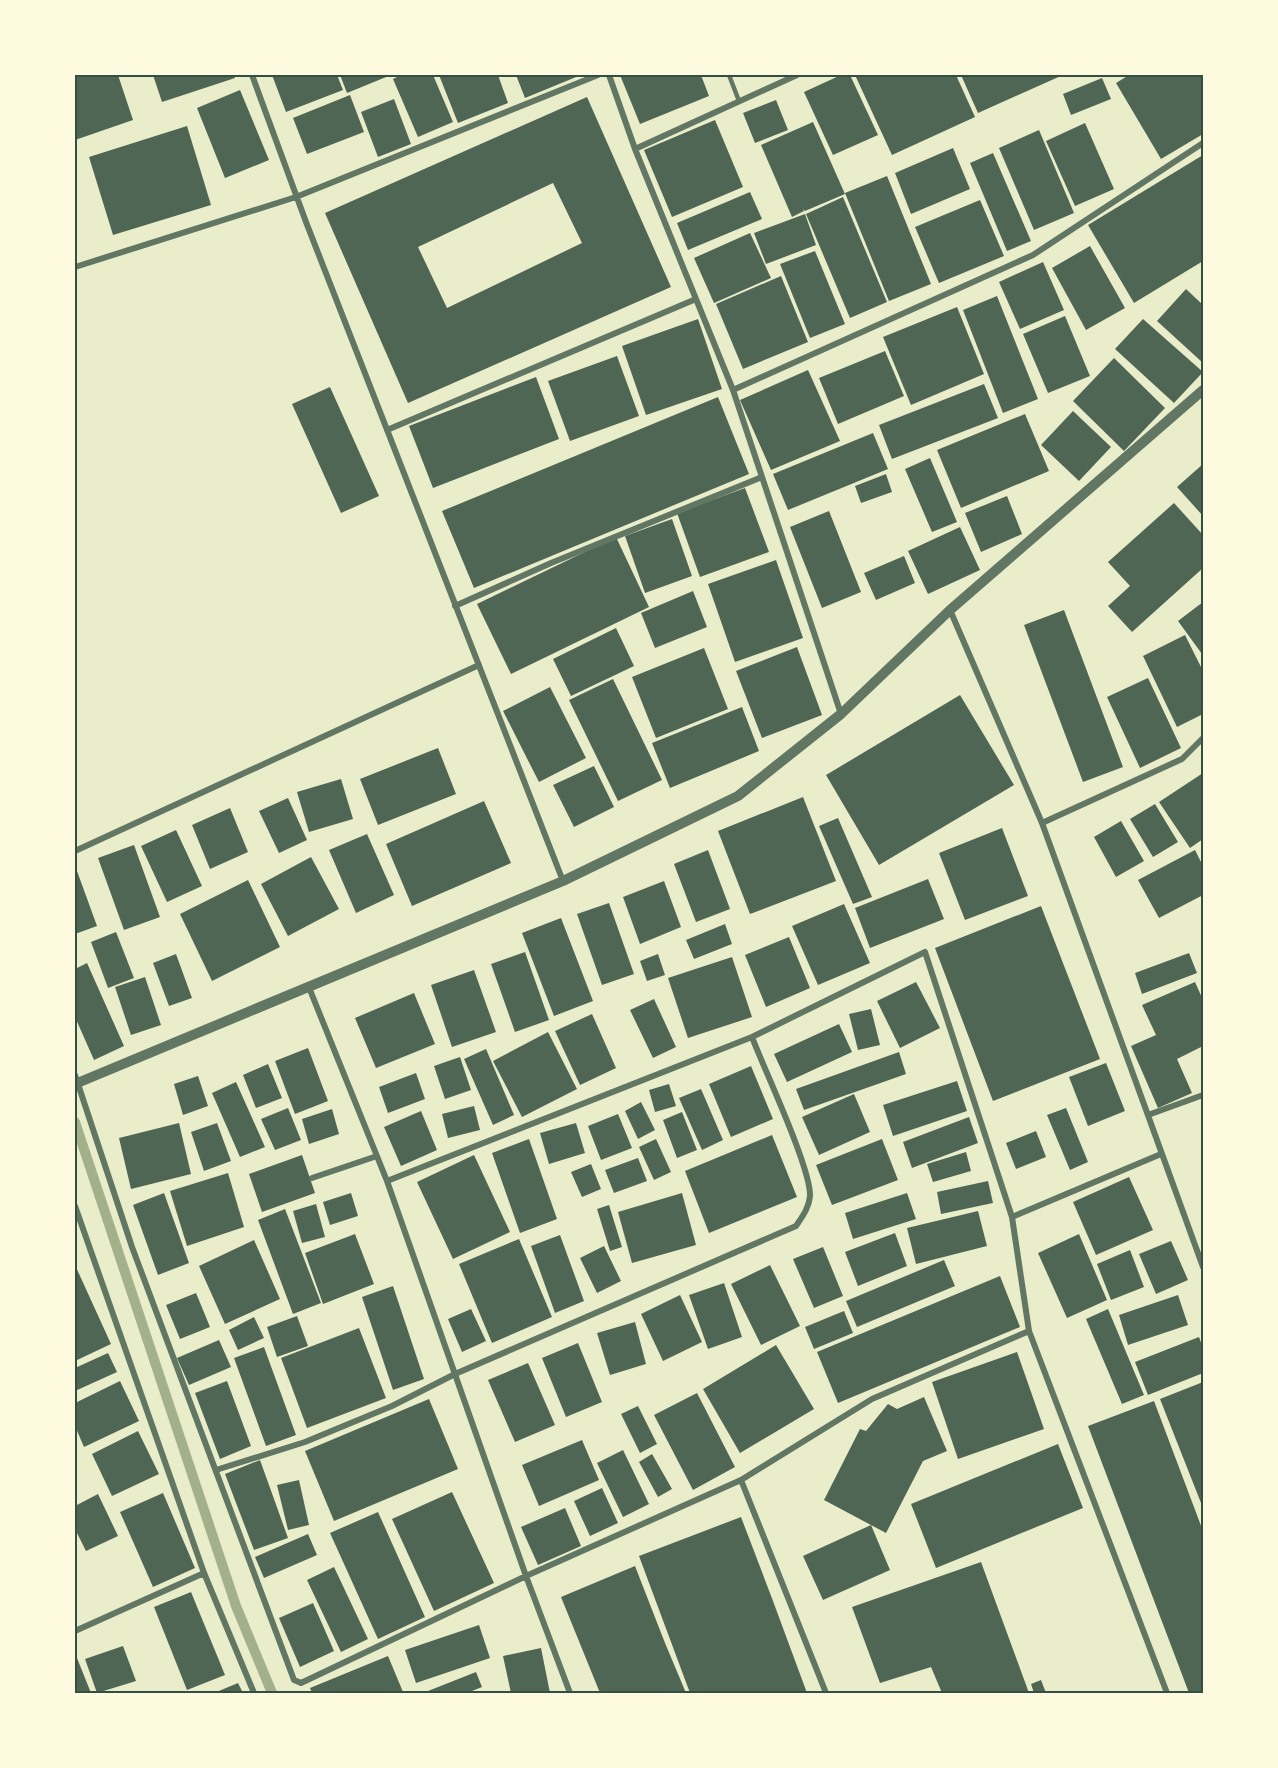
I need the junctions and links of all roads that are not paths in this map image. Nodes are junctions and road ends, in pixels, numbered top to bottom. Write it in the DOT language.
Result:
graph roads {
  1 [pos="252,75"];
  2 [pos="598,75"];
  3 [pos="609,75"];
  4 [pos="729,75"];
  5 [pos="797,75"];
  6 [pos="739,101"];
  7 [pos="1203,142"];
  8 [pos="635,149"];
  9 [pos="296,197"];
  10 [pos="75,267"];
  11 [pos="696,299"];
  12 [pos="733,390"];
  13 [pos="1203,390"];
  14 [pos="387,430"];
  15 [pos="762,477"];
  16 [pos="455,606"];
  17 [pos="950,610"];
  18 [pos="479,665"];
  19 [pos="841,714"];
  20 [pos="1203,738"];
  21 [pos="1042,823"];
  22 [pos="75,851"];
  23 [pos="563,881"];
  24 [pos="308,985"];
  25 [pos="752,1037"];
  26 [pos="76,1081"];
  27 [pos="1203,1095"];
  28 [pos="1148,1115"];
  29 [pos="1161,1154"];
  30 [pos="377,1156"];
  31 [pos="312,1178"];
  32 [pos="387,1181"];
  33 [pos="75,1206"];
  34 [pos="1012,1217"];
  35 [pos="1203,1267"];
  36 [pos="1029,1331"];
  37 [pos="455,1374"];
  38 [pos="216,1470"];
  39 [pos="741,1480"];
  40 [pos="204,1573"];
  41 [pos="526,1576"];
  42 [pos="75,1631"];
  43 [pos="254,1693"];
  44 [pos="570,1693"];
  45 [pos="826,1693"];
  46 [pos="1167,1693"];
  1 -- 9 [label="street"];
  2 -- 9 [label="street"];
  3 -- 8 [label="street"];
  4 -- 6 [label="lane"];
  5 -- 6 [label="street"];
  6 -- 8 [label="street"];
  7 -- 12 [label="street"];
  8 -- 11 [label="street"];
  9 -- 10 [label="street"];
  9 -- 14 [label="street"];
  11 -- 12 [label="street"];
  11 -- 14 [label="street"];
  12 -- 15 [label="street"];
  13 -- 17 [label="street"];
  14 -- 16 [label="street"];
  15 -- 16 [label="street"];
  15 -- 19 [label="street"];
  16 -- 18 [label="street"];
  17 -- 19 [label="street"];
  17 -- 21 [label="street"];
  18 -- 22 [label="street"];
  18 -- 23 [label="street"];
  19 -- 23 [label="street"];
  20 -- 21 [label="street"];
  21 -- 28 [label="street"];
  23 -- 24 [label="street"];
  24 -- 26 [label="street"];
  24 -- 30 [label="street"];
  25 -- 32 [label="street"];
  25 -- 34 [label="street"];
  25 -- 37 [label="street"];
  26 -- 38 [label="street"];
  27 -- 28 [label="street"];
  28 -- 29 [label="street"];
  29 -- 34 [label="street"];
  29 -- 35 [label="street"];
  30 -- 31 [label="street"];
  30 -- 32 [label="street"];
  32 -- 37 [label="street"];
  33 -- 40 [label="street"];
  34 -- 36 [label="street"];
  36 -- 39 [label="street"];
  36 -- 46 [label="street"];
  37 -- 38 [label="street"];
  37 -- 41 [label="street"];
  38 -- 41 [label="street"];
  39 -- 41 [label="street"];
  39 -- 45 [label="street"];
  40 -- 42 [label="street"];
  40 -- 43 [label="street"];
  41 -- 44 [label="street"];
}
